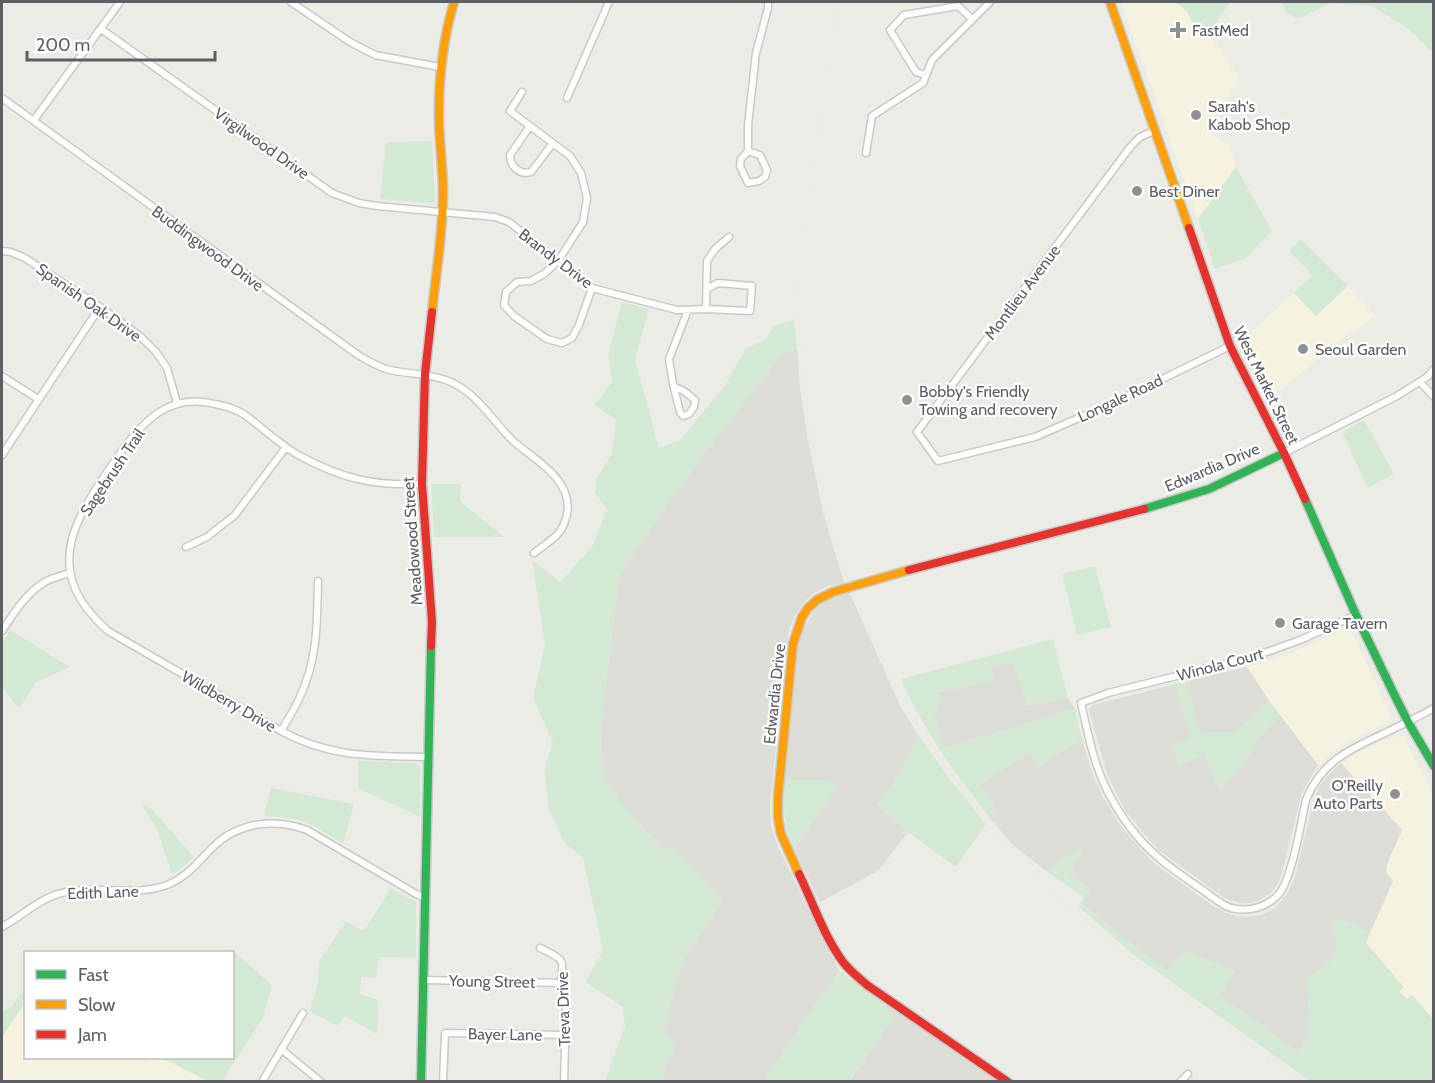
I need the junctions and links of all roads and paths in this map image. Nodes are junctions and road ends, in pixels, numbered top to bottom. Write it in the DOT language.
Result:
graph roads {
  1 [pos="120,2"];
  2 [pos="291,2"];
  3 [pos="454,2"];
  4 [pos="609,2"];
  5 [pos="768,2"];
  6 [pos="990,2"];
  7 [pos="1110,2"];
  8 [pos="972,19"];
  9 [pos="101,28"];
  10 [pos="440,67"];
  11 [pos="926,75"];
  12 [pos="522,92"];
  13 [pos="2,98"];
  14 [pos="567,98"];
  15 [pos="34,120"];
  16 [pos="530,126"];
  17 [pos="1154,131"];
  18 [pos="553,143"];
  19 [pos="748,152"];
  20 [pos="866,153"];
  21 [pos="442,212"];
  22 [pos="729,237"];
  23 [pos="2,251"];
  24 [pos="558,261"];
  25 [pos="592,288"];
  26 [pos="707,289"];
  27 [pos="100,308"];
  28 [pos="706,309"];
  29 [pos="688,310"];
  30 [pos="1230,346"];
  31 [pos="1434,369"];
  32 [pos="425,374"];
  33 [pos="2,376"];
  34 [pos="1427,377"];
  35 [pos="1420,382"];
  36 [pos="1434,384"];
  37 [pos="674,387"];
  38 [pos="1434,397"];
  39 [pos="38,399"];
  40 [pos="177,403"];
  41 [pos="286,447"];
  42 [pos="1284,453"];
  43 [pos="2,455"];
  44 [pos="939,461"];
  45 [pos="422,483"];
  46 [pos="186,548"];
  47 [pos="534,553"];
  48 [pos="70,573"];
  49 [pos="318,581"];
  50 [pos="1356,615"];
  51 [pos="2,631"];
  52 [pos="1434,708"];
  53 [pos="1408,722"];
  54 [pos="281,731"];
  55 [pos="428,757"];
  56 [pos="1434,766"];
  57 [pos="425,898"];
  58 [pos="2,927"];
  59 [pos="540,948"];
  60 [pos="424,980"];
  61 [pos="561,983"];
  62 [pos="303,1013"];
  63 [pos="565,1035"];
  64 [pos="281,1050"];
  65 [pos="1188,1074"];
  66 [pos="262,1082"];
  67 [pos="321,1082"];
  68 [pos="421,1082"];
  69 [pos="443,1082"];
  70 [pos="564,1082"];
  71 [pos="1008,1082"];
  72 [pos="1180,1082"];
  1 -- 9 [label="street"];
  2 -- 10 [label="street"];
  3 -- 10 [label="main road, Meadowood Street"];
  4 -- 14 [label="street"];
  5 -- 19 [label="street"];
  6 -- 8 [label="street"];
  7 -- 17 [label="main road, West Market Street"];
  8 -- 11 [label="street"];
  8 -- 11 [label="street"];
  9 -- 15 [label="street"];
  9 -- 21 [label="street, Virgilwood Drive"];
  10 -- 21 [label="main road, Meadowood Street"];
  11 -- 20 [label="street"];
  12 -- 16 [label="street"];
  13 -- 15 [label="street, Buddingwood Drive"];
  15 -- 32 [label="street, Buddingwood Drive"];
  16 -- 18 [label="street"];
  16 -- 18 [label="street"];
  17 -- 30 [label="main road, West Market Street"];
  17 -- 44 [label="street, Montlieu Avenue"];
  18 -- 24 [label="street"];
  19 -- 19 [label="street"];
  21 -- 24 [label="street, Brandy Drive"];
  21 -- 32 [label="main road, Meadowood Street"];
  22 -- 26 [label="street"];
  23 -- 27 [label="street, Spanish Oak Drive"];
  24 -- 25 [label="street, Brandy Drive"];
  24 -- 25 [label="street"];
  25 -- 29 [label="street, Brandy Drive"];
  26 -- 28 [label="street"];
  26 -- 28 [label="street, Brandy Drive"];
  27 -- 39 [label="street"];
  27 -- 40 [label="street, Spanish Oak Drive"];
  28 -- 29 [label="street, Brandy Drive"];
  29 -- 37 [label="street"];
  30 -- 42 [label="main road, West Market Street"];
  30 -- 44 [label="street, Longale Road"];
  31 -- 34 [label="street"];
  32 -- 45 [label="main road, Meadowood Street"];
  32 -- 47 [label="street, Buddingwood Drive"];
  33 -- 39 [label="street"];
  34 -- 35 [label="street"];
  34 -- 36 [label="street"];
  35 -- 38 [label="street"];
  35 -- 42 [label="street"];
  37 -- 37 [label="street"];
  39 -- 43 [label="street"];
  40 -- 41 [label="street, Sagebrush Trail"];
  40 -- 48 [label="street, Sagebrush Trail"];
  41 -- 45 [label="street, Sagebrush Trail"];
  41 -- 46 [label="street"];
  42 -- 50 [label="main road, West Market Street"];
  42 -- 71 [label="main road, Edwardia Drive"];
  45 -- 55 [label="main road, Meadowood Street"];
  48 -- 51 [label="street"];
  48 -- 54 [label="street, Wildberry Drive"];
  49 -- 54 [label="street"];
  50 -- 53 [label="main road, West Market Street"];
  50 -- 53 [label="street, Winola Court"];
  52 -- 53 [label="street"];
  53 -- 56 [label="main road, West Market Street"];
  54 -- 55 [label="street, Wildberry Drive"];
  55 -- 57 [label="main road, Meadowood Street"];
  57 -- 58 [label="street, Edith Lane"];
  57 -- 60 [label="main road, Meadowood Street"];
  59 -- 61 [label="street, Treva Drive"];
  60 -- 61 [label="street, Young Street"];
  60 -- 68 [label="main road, Meadowood Street"];
  61 -- 63 [label="street, Treva Drive"];
  62 -- 64 [label="street"];
  63 -- 69 [label="street, Bayer Lane"];
  63 -- 70 [label="street, Treva Drive"];
  64 -- 66 [label="street"];
  64 -- 67 [label="street"];
  65 -- 72 [label="street"];
}
